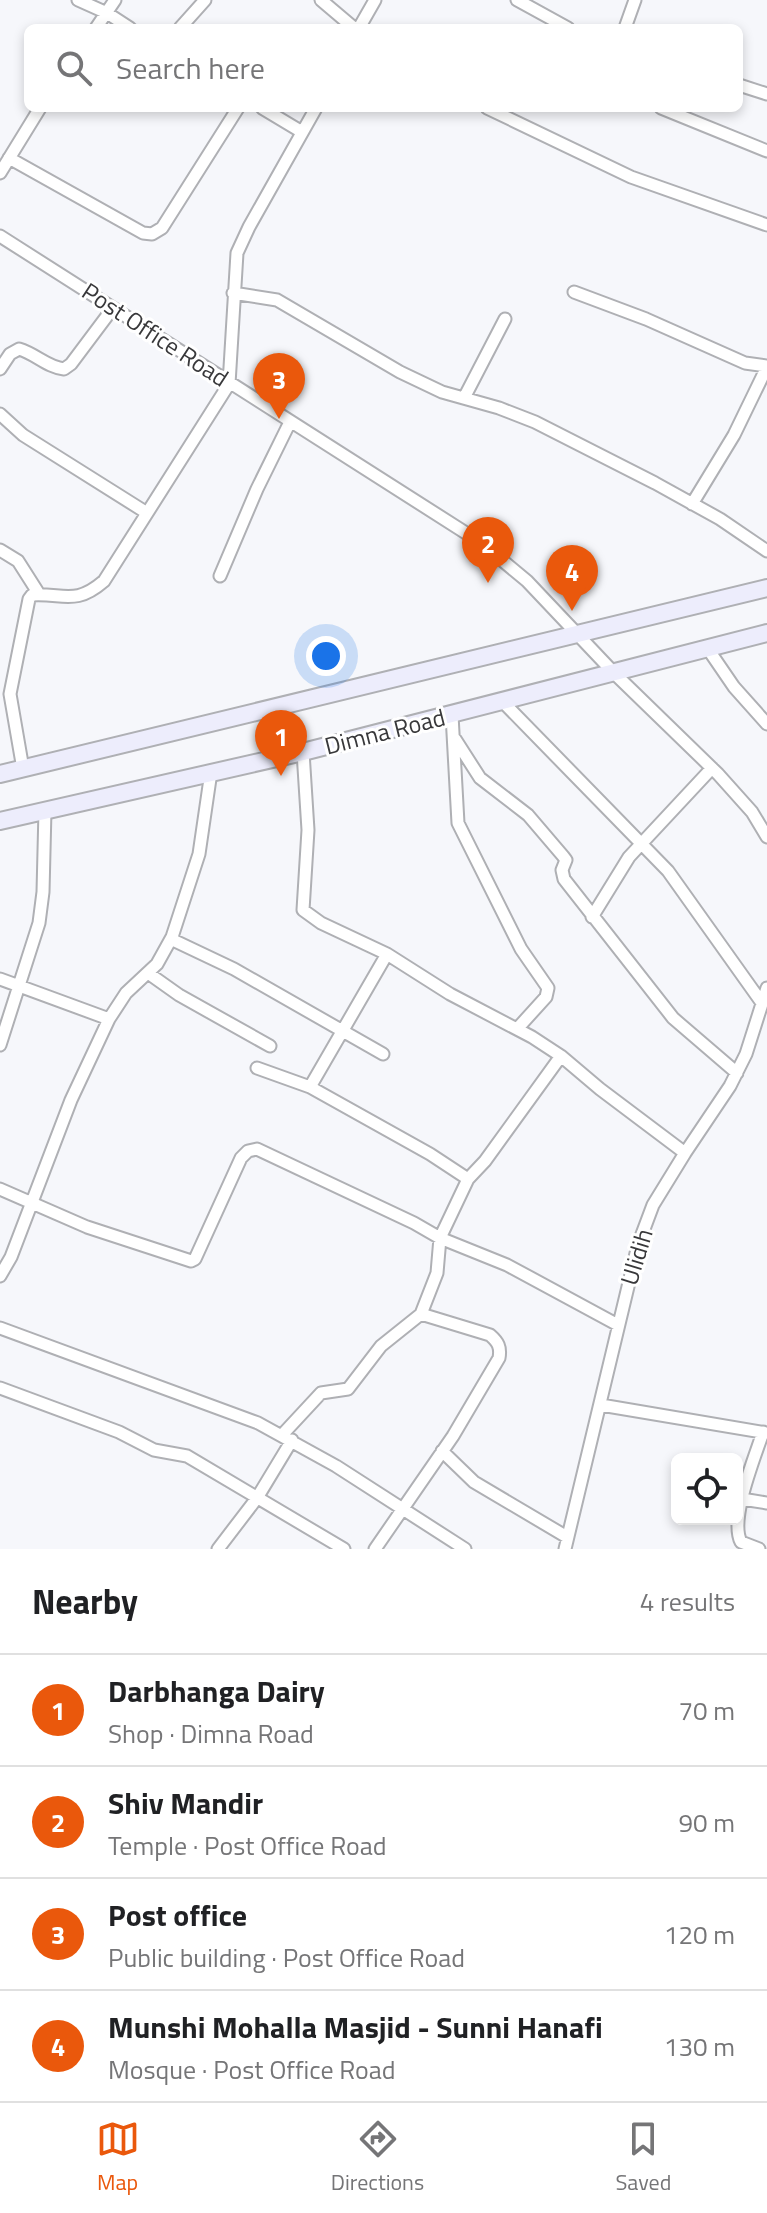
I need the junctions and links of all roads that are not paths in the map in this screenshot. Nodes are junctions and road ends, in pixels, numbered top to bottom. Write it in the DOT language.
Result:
graph roads {
  1 [pos="78,0"];
  2 [pos="115,0"];
  3 [pos="205,0"];
  4 [pos="321,0"];
  5 [pos="375,0"];
  6 [pos="517,0"];
  7 [pos="635,0"];
  8 [pos="107,13"];
  9 [pos="99,24"];
  10 [pos="124,24"];
  11 [pos="184,24"];
  12 [pos="351,24"];
  13 [pos="359,24"];
  14 [pos="561,24"];
  15 [pos="626,24"];
  16 [pos="743,86"];
  17 [pos="767,94"];
  18 [pos="38,112"];
  19 [pos="235,112"];
  20 [pos="269,112"];
  21 [pos="314,112"];
  22 [pos="495,112"];
  23 [pos="671,112"];
  24 [pos="302,132"];
  25 [pos="767,151"];
  26 [pos="9,158"];
  27 [pos="0,173"];
  28 [pos="767,225"];
  29 [pos="0,236"];
  30 [pos="574,292"];
  31 [pos="233,293"];
  32 [pos="113,308"];
  33 [pos="505,319"];
  34 [pos="767,366"];
  35 [pos="0,369"];
  36 [pos="229,384"];
  37 [pos="464,398"];
  38 [pos="0,414"];
  39 [pos="290,422"];
  40 [pos="692,504"];
  41 [pos="147,513"];
  42 [pos="0,550"];
  43 [pos="767,551"];
  44 [pos="220,576"];
  45 [pos="767,588"];
  46 [pos="39,594"];
  47 [pos="767,633"];
  48 [pos="578,634"];
  49 [pos="708,649"];
  50 [pos="615,674"];
  51 [pos="503,702"];
  52 [pos="452,715"];
  53 [pos="767,724"];
  54 [pos="455,739"];
  55 [pos="303,752"];
  56 [pos="712,768"];
  57 [pos="23,769"];
  58 [pos="211,772"];
  59 [pos="0,774"];
  60 [pos="45,810"];
  61 [pos="0,821"];
  62 [pos="767,837"];
  63 [pos="640,845"];
  64 [pos="592,917"];
  65 [pos="172,937"];
  66 [pos="387,954"];
  67 [pos="148,973"];
  68 [pos="0,979"];
  69 [pos="20,986"];
  70 [pos="767,988"];
  71 [pos="762,1003"];
  72 [pos="109,1019"];
  73 [pos="517,1029"];
  74 [pos="344,1031"];
  75 [pos="0,1045"];
  76 [pos="270,1046"];
  77 [pos="383,1054"];
  78 [pos="561,1056"];
  79 [pos="257,1068"];
  80 [pos="737,1073"];
  81 [pos="310,1087"];
  82 [pos="685,1153"];
  83 [pos="468,1179"];
  84 [pos="0,1189"];
  85 [pos="32,1203"];
  86 [pos="440,1238"];
  87 [pos="0,1276"];
  88 [pos="421,1314"];
  89 [pos="618,1325"];
  90 [pos="0,1328"];
  91 [pos="0,1388"];
  92 [pos="601,1405"];
  93 [pos="765,1432"];
  94 [pos="287,1438"];
  95 [pos="442,1451"];
  96 [pos="743,1496"];
  97 [pos="257,1498"];
  98 [pos="743,1499"];
  99 [pos="767,1503"];
  100 [pos="402,1510"];
  101 [pos="738,1525"];
  102 [pos="566,1543"];
  103 [pos="218,1549"];
  104 [pos="344,1549"];
  105 [pos="375,1549"];
  106 [pos="465,1549"];
  107 [pos="759,1549"];
  1 -- 8 [label="street"];
  2 -- 8 [label="street"];
  3 -- 11 [label="street"];
  4 -- 12 [label="street"];
  5 -- 13 [label="street"];
  6 -- 14 [label="street"];
  7 -- 15 [label="street"];
  8 -- 9 [label="street"];
  8 -- 10 [label="street"];
  16 -- 17 [label="street"];
  18 -- 26 [label="street"];
  19 -- 26 [label="street"];
  20 -- 24 [label="street"];
  21 -- 24 [label="street"];
  22 -- 28 [label="street"];
  23 -- 25 [label="street"];
  24 -- 31 [label="street"];
  26 -- 27 [label="street"];
  29 -- 32 [label="street, Post Office Road"];
  30 -- 34 [label="street"];
  31 -- 36 [label="street"];
  31 -- 37 [label="street"];
  32 -- 35 [label="street"];
  32 -- 36 [label="street, Post Office Road"];
  33 -- 37 [label="street"];
  34 -- 40 [label="street"];
  36 -- 39 [label="street, Post Office Road"];
  36 -- 41 [label="street"];
  37 -- 40 [label="street"];
  38 -- 41 [label="street"];
  39 -- 44 [label="street"];
  39 -- 48 [label="street, Post Office Road"];
  40 -- 43 [label="street"];
  41 -- 46 [label="street"];
  42 -- 46 [label="street"];
  45 -- 48 [label="street"];
  46 -- 57 [label="street"];
  47 -- 49 [label="street, Dimna Road"];
  48 -- 50 [label="street, Post Office Road"];
  48 -- 57 [label="street"];
  49 -- 50 [label="street, Dimna Road"];
  49 -- 53 [label="street"];
  50 -- 51 [label="street, Dimna Road"];
  50 -- 56 [label="street"];
  51 -- 52 [label="street, Dimna Road"];
  51 -- 63 [label="street"];
  52 -- 54 [label="street"];
  52 -- 55 [label="street, Dimna Road"];
  54 -- 64 [label="street"];
  54 -- 73 [label="street"];
  55 -- 58 [label="street, Dimna Road"];
  55 -- 66 [label="street"];
  56 -- 62 [label="street"];
  56 -- 63 [label="street"];
  57 -- 59 [label="street"];
  58 -- 60 [label="street, Dimna Road"];
  58 -- 65 [label="street"];
  60 -- 61 [label="street, Dimna Road"];
  60 -- 69 [label="street"];
  63 -- 64 [label="street"];
  63 -- 71 [label="street"];
  64 -- 80 [label="street"];
  65 -- 67 [label="street"];
  65 -- 74 [label="street"];
  66 -- 73 [label="street"];
  66 -- 74 [label="street"];
  67 -- 72 [label="street"];
  67 -- 76 [label="street"];
  68 -- 69 [label="street"];
  69 -- 72 [label="street"];
  69 -- 75 [label="street"];
  70 -- 71 [label="street, Ulidih"];
  71 -- 80 [label="street, Ulidih"];
  72 -- 85 [label="street"];
  73 -- 78 [label="street"];
  74 -- 77 [label="street"];
  74 -- 81 [label="street"];
  78 -- 82 [label="street"];
  78 -- 83 [label="street"];
  79 -- 81 [label="street"];
  80 -- 82 [label="street, Ulidih"];
  81 -- 83 [label="street"];
  82 -- 89 [label="street, Ulidih"];
  83 -- 86 [label="street"];
  84 -- 85 [label="street"];
  85 -- 86 [label="street"];
  85 -- 87 [label="street"];
  86 -- 88 [label="street"];
  86 -- 89 [label="street"];
  88 -- 94 [label="street"];
  88 -- 95 [label="street"];
  89 -- 92 [label="street, Ulidih"];
  90 -- 94 [label="street"];
  91 -- 97 [label="street"];
  92 -- 93 [label="street"];
  92 -- 102 [label="street, Ulidih"];
  93 -- 96 [label="street"];
  94 -- 97 [label="street"];
  94 -- 100 [label="street"];
  95 -- 100 [label="street"];
  95 -- 102 [label="street"];
  97 -- 103 [label="street"];
  97 -- 104 [label="street"];
  98 -- 99 [label="street"];
  100 -- 105 [label="street"];
  100 -- 106 [label="street"];
  101 -- 107 [label="street"];
}
